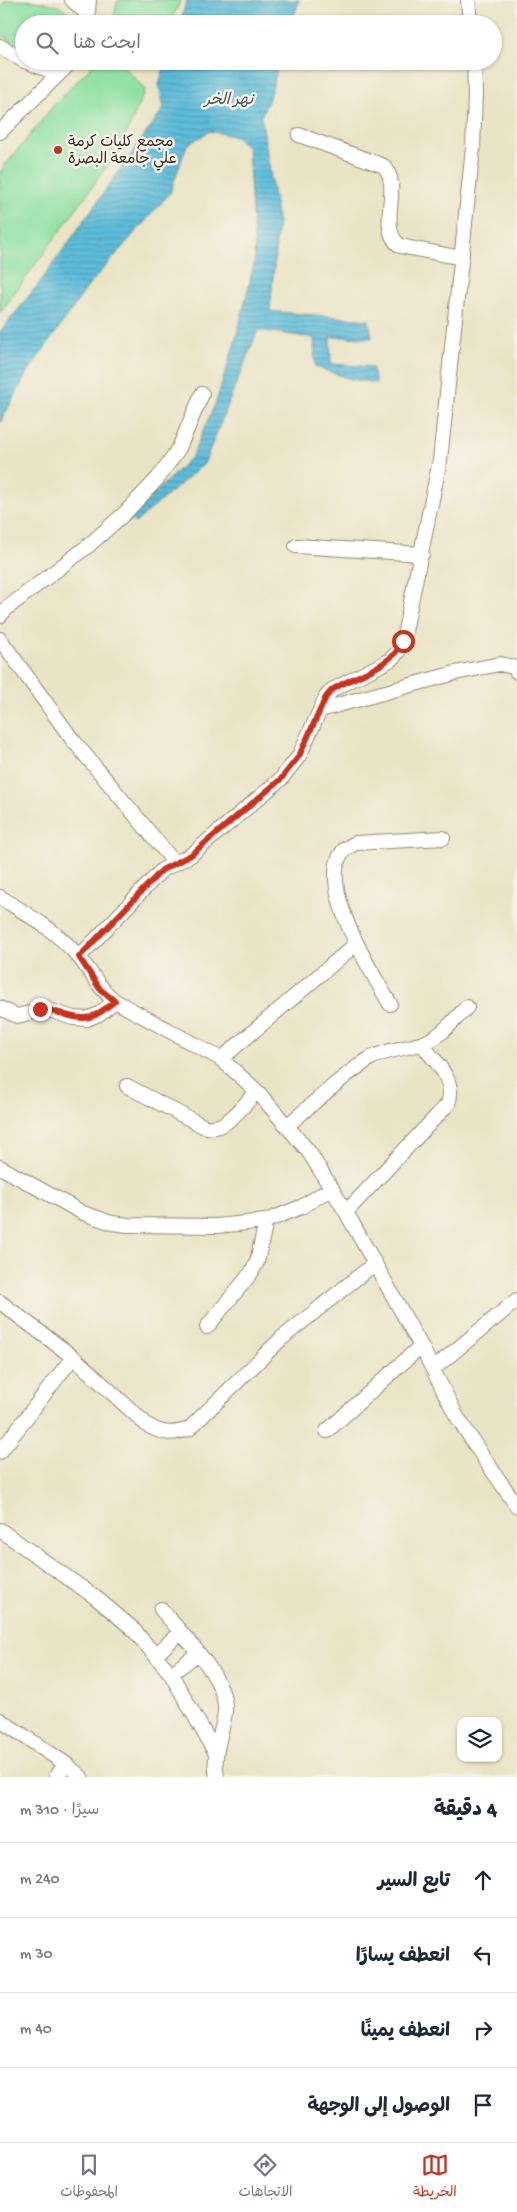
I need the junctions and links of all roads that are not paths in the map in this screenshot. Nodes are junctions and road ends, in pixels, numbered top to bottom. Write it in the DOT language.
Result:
graph roads {
  1 [pos="72,0"];
  2 [pos="89,0"];
  3 [pos="468,0"];
  4 [pos="85,15"];
  5 [pos="88,15"];
  6 [pos="469,15"];
  7 [pos="0,46"];
  8 [pos="15,55"];
  9 [pos="48,70"];
  10 [pos="62,70"];
  11 [pos="474,70"];
  12 [pos="58,74"];
  13 [pos="0,132"];
  14 [pos="299,136"];
  15 [pos="462,258"];
  16 [pos="202,394"];
  17 [pos="296,546"];
  18 [pos="422,554"];
  19 [pos="0,616"];
  20 [pos="0,639"];
  21 [pos="517,672"];
  22 [pos="320,710"];
  23 [pos="443,838"];
  24 [pos="174,862"];
  25 [pos="0,897"];
  26 [pos="356,944"];
  27 [pos="79,957"];
  28 [pos="115,1001"];
  29 [pos="390,1004"];
  30 [pos="466,1007"];
  31 [pos="0,1008"];
  32 [pos="422,1044"];
  33 [pos="221,1059"];
  34 [pos="127,1086"];
  35 [pos="257,1091"];
  36 [pos="287,1126"];
  37 [pos="0,1167"];
  38 [pos="332,1188"];
  39 [pos="346,1212"];
  40 [pos="266,1222"];
  41 [pos="374,1264"];
  42 [pos="517,1300"];
  43 [pos="0,1302"];
  44 [pos="207,1327"];
  45 [pos="421,1346"];
  46 [pos="73,1357"];
  47 [pos="433,1369"];
  48 [pos="327,1431"];
  49 [pos="0,1452"];
  50 [pos="517,1506"];
  51 [pos="0,1530"];
  52 [pos="161,1609"];
  53 [pos="180,1632"];
  54 [pos="197,1654"];
  55 [pos="156,1655"];
  56 [pos="171,1674"];
  57 [pos="0,1720"];
  58 [pos="215,1752"];
  59 [pos="66,1764"];
  60 [pos="56,1777"];
  61 [pos="81,1777"];
  62 [pos="217,1777"];
  1 -- 4 [label="street"];
  2 -- 5 [label="street"];
  3 -- 6 [label="street"];
  7 -- 8 [label="street"];
  9 -- 12 [label="street"];
  10 -- 12 [label="street"];
  11 -- 15 [label="street"];
  12 -- 13 [label="street"];
  14 -- 15 [label="street"];
  15 -- 18 [label="street"];
  16 -- 19 [label="street"];
  17 -- 18 [label="street"];
  18 -- 22 [label="street"];
  20 -- 24 [label="street"];
  21 -- 22 [label="street"];
  22 -- 24 [label="street"];
  23 -- 26 [label="street"];
  24 -- 27 [label="street"];
  25 -- 27 [label="street"];
  26 -- 29 [label="street"];
  26 -- 33 [label="street"];
  27 -- 28 [label="street"];
  28 -- 31 [label="street"];
  28 -- 33 [label="street"];
  30 -- 32 [label="street"];
  32 -- 36 [label="street"];
  32 -- 39 [label="street"];
  33 -- 35 [label="street"];
  34 -- 35 [label="street"];
  35 -- 36 [label="street"];
  36 -- 38 [label="street"];
  37 -- 40 [label="street"];
  38 -- 39 [label="street"];
  38 -- 40 [label="street"];
  39 -- 41 [label="street"];
  40 -- 44 [label="street"];
  41 -- 45 [label="street"];
  41 -- 46 [label="street"];
  42 -- 47 [label="street"];
  43 -- 46 [label="street"];
  45 -- 47 [label="street"];
  45 -- 48 [label="street"];
  46 -- 49 [label="street"];
  47 -- 50 [label="street"];
  51 -- 55 [label="street"];
  52 -- 53 [label="street"];
  53 -- 54 [label="street"];
  53 -- 55 [label="street"];
  54 -- 56 [label="street"];
  54 -- 58 [label="street"];
  55 -- 56 [label="street"];
  56 -- 58 [label="street"];
  57 -- 59 [label="street"];
  58 -- 62 [label="street"];
  59 -- 60 [label="street"];
  59 -- 61 [label="street"];
}
